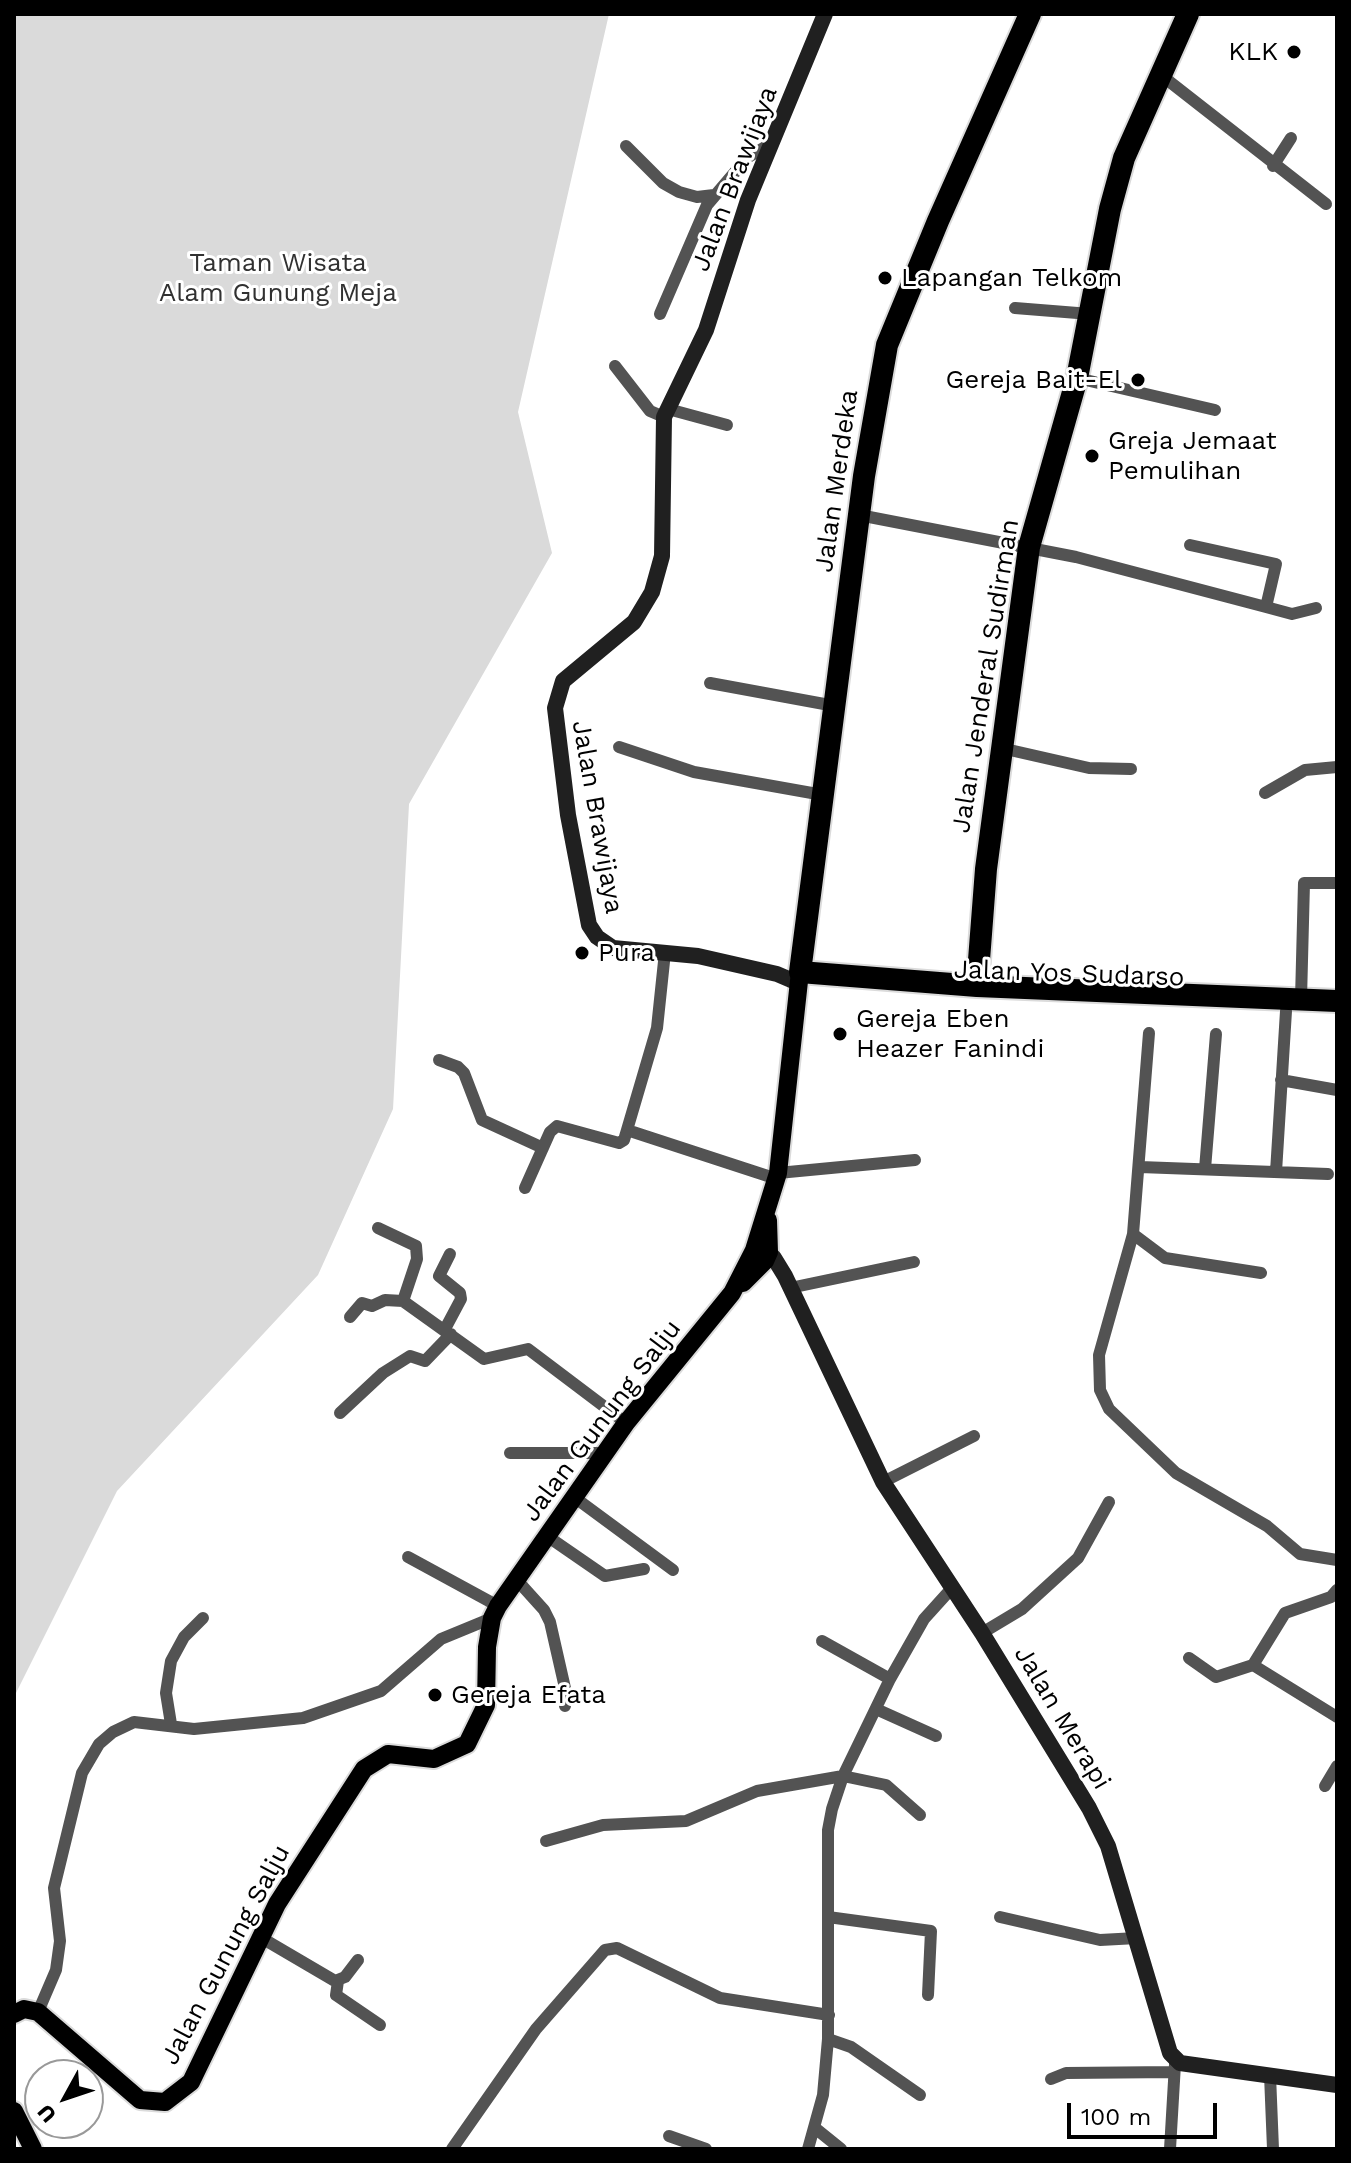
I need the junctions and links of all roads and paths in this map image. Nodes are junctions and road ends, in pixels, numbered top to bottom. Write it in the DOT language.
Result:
graph roads {
  1 [pos="825,14"];
  2 [pos="1030,14"];
  3 [pos="1188,14"];
  4 [pos="1161,75"];
  5 [pos="1291,138"];
  6 [pos="773,142"];
  7 [pos="626,146"];
  8 [pos="1273,166"];
  9 [pos="714,195"];
  10 [pos="1326,204"];
  11 [pos="1015,308"];
  12 [pos="660,314"];
  13 [pos="1090,314"];
  14 [pos="615,366"];
  15 [pos="1077,378"];
  16 [pos="1215,410"];
  17 [pos="666,413"];
  18 [pos="727,425"];
  19 [pos="859,515"];
  20 [pos="1190,545"];
  21 [pos="1029,547"];
  22 [pos="1266,607"];
  23 [pos="1316,608"];
  24 [pos="710,683"];
  25 [pos="835,706"];
  26 [pos="619,747"];
  27 [pos="1001,748"];
  28 [pos="1337,767"];
  29 [pos="1131,769"];
  30 [pos="1265,793"];
  31 [pos="823,795"];
  32 [pos="1337,883"];
  33 [pos="665,952"];
  34 [pos="799,978"];
  35 [pos="977,986"];
  36 [pos="1194,1000"];
  37 [pos="1337,1001"];
  38 [pos="1294,1005"];
  39 [pos="1337,1013"];
  40 [pos="1149,1033"];
  41 [pos="1216,1034"];
  42 [pos="439,1060"];
  43 [pos="1281,1080"];
  44 [pos="1337,1090"];
  45 [pos="627,1130"];
  46 [pos="543,1148"];
  47 [pos="915,1160"];
  48 [pos="1140,1167"];
  49 [pos="1205,1169"];
  50 [pos="1276,1172"];
  51 [pos="1328,1174"];
  52 [pos="778,1176"];
  53 [pos="525,1188"];
  54 [pos="378,1228"];
  55 [pos="1133,1234"];
  56 [pos="761,1253"];
  57 [pos="450,1254"];
  58 [pos="914,1262"];
  59 [pos="1261,1273"];
  60 [pos="787,1282"];
  61 [pos="403,1301"];
  62 [pos="350,1317"];
  63 [pos="448,1331"];
  64 [pos="340,1413"];
  65 [pos="626,1423"];
  66 [pos="974,1436"];
  67 [pos="510,1453"];
  68 [pos="605,1453"];
  69 [pos="883,1482"];
  70 [pos="574,1497"];
  71 [pos="1109,1502"];
  72 [pos="547,1536"];
  73 [pos="408,1557"];
  74 [pos="1337,1560"];
  75 [pos="644,1569"];
  76 [pos="673,1570"];
  77 [pos="516,1579"];
  78 [pos="952,1588"];
  79 [pos="1337,1590"];
  80 [pos="495,1612"];
  81 [pos="203,1618"];
  82 [pos="982,1633"];
  83 [pos="822,1641"];
  84 [pos="1189,1658"];
  85 [pos="1253,1665"];
  86 [pos="890,1679"];
  87 [pos="565,1706"];
  88 [pos="876,1709"];
  89 [pos="1337,1717"];
  90 [pos="171,1724"];
  91 [pos="936,1736"];
  92 [pos="1337,1766"];
  93 [pos="843,1776"];
  94 [pos="1325,1786"];
  95 [pos="920,1815"];
  96 [pos="546,1841"];
  97 [pos="828,1917"];
  98 [pos="1000,1917"];
  99 [pos="260,1937"];
  100 [pos="1137,1938"];
  101 [pos="358,1960"];
  102 [pos="338,1981"];
  103 [pos="928,1995"];
  104 [pos="38,2012"];
  105 [pos="14,2014"];
  106 [pos="829,2015"];
  107 [pos="380,2025"];
  108 [pos="828,2039"];
  109 [pos="1175,2066"];
  110 [pos="1270,2075"];
  111 [pos="1051,2079"];
  112 [pos="1337,2085"];
  113 [pos="920,2095"];
  114 [pos="14,2111"];
  115 [pos="815,2128"];
  116 [pos="669,2136"];
  117 [pos="33,2149"];
  118 [pos="452,2149"];
  119 [pos="706,2149"];
  120 [pos="808,2149"];
  121 [pos="841,2149"];
  122 [pos="1170,2149"];
  123 [pos="1273,2149"];
  1 -- 6 [label="street, Jalan Brawijaya"];
  2 -- 19 [label="highway, Jalan Merdeka"];
  3 -- 4 [label="highway, Jalan Jenderal Sudirman"];
  4 -- 8 [label="street"];
  4 -- 13 [label="highway, Jalan Jenderal Sudirman"];
  5 -- 8 [label="street"];
  6 -- 9 [label="street"];
  6 -- 17 [label="street, Jalan Brawijaya"];
  7 -- 9 [label="street"];
  8 -- 10 [label="street"];
  9 -- 12 [label="street"];
  11 -- 13 [label="street"];
  13 -- 15 [label="highway, Jalan Jenderal Sudirman"];
  14 -- 17 [label="street"];
  15 -- 16 [label="street"];
  15 -- 21 [label="highway, Jalan Jenderal Sudirman"];
  17 -- 18 [label="street"];
  17 -- 33 [label="street, Jalan Brawijaya"];
  19 -- 21 [label="street"];
  19 -- 25 [label="highway, Jalan Merdeka"];
  20 -- 22 [label="street"];
  21 -- 22 [label="street"];
  21 -- 27 [label="highway, Jalan Jenderal Sudirman"];
  22 -- 23 [label="street"];
  24 -- 25 [label="street"];
  25 -- 31 [label="highway, Jalan Merdeka"];
  26 -- 31 [label="street"];
  27 -- 29 [label="street"];
  27 -- 35 [label="highway, Jalan Jenderal Sudirman"];
  28 -- 30 [label="street"];
  31 -- 34 [label="highway, Jalan Merdeka"];
  32 -- 38 [label="street"];
  33 -- 34 [label="street, Jalan Brawijaya"];
  33 -- 45 [label="street"];
  34 -- 35 [label="highway, Jalan Yos Sudarso"];
  34 -- 36 [label="highway, Jalan Yos Sudarso"];
  34 -- 52 [label="main road"];
  35 -- 36 [label="highway, Jalan Yos Sudarso"];
  36 -- 38 [label="highway, Jalan Yos Sudarso"];
  37 -- 38 [label="highway, Jalan Yos Sudarso"];
  38 -- 39 [label="highway, Jalan Yos Sudarso"];
  38 -- 43 [label="street"];
  40 -- 48 [label="street"];
  41 -- 49 [label="street"];
  42 -- 46 [label="street"];
  43 -- 44 [label="street"];
  43 -- 50 [label="street"];
  45 -- 46 [label="street"];
  45 -- 52 [label="street"];
  46 -- 53 [label="street"];
  47 -- 52 [label="street"];
  48 -- 49 [label="street"];
  48 -- 55 [label="street"];
  49 -- 50 [label="street"];
  50 -- 51 [label="street"];
  52 -- 56 [label="main road"];
  54 -- 61 [label="street"];
  55 -- 59 [label="street"];
  55 -- 74 [label="street"];
  56 -- 60 [label="street, Jalan Merapi"];
  56 -- 65 [label="main road, Jalan Gunung Salju"];
  57 -- 63 [label="street"];
  58 -- 60 [label="street"];
  60 -- 69 [label="street, Jalan Merapi"];
  61 -- 62 [label="street"];
  61 -- 63 [label="street"];
  63 -- 64 [label="street"];
  63 -- 65 [label="street"];
  65 -- 68 [label="main road, Jalan Gunung Salju"];
  66 -- 69 [label="street"];
  67 -- 68 [label="street"];
  68 -- 70 [label="main road, Jalan Gunung Salju"];
  69 -- 78 [label="street, Jalan Merapi"];
  70 -- 72 [label="main road, Jalan Gunung Salju"];
  70 -- 76 [label="street"];
  71 -- 82 [label="street"];
  72 -- 75 [label="street"];
  72 -- 77 [label="main road, Jalan Gunung Salju"];
  73 -- 80 [label="street"];
  77 -- 80 [label="main road, Jalan Gunung Salju"];
  77 -- 87 [label="street"];
  78 -- 82 [label="street, Jalan Merapi"];
  78 -- 86 [label="street"];
  79 -- 85 [label="street"];
  80 -- 90 [label="street"];
  80 -- 99 [label="main road, Jalan Gunung Salju"];
  81 -- 90 [label="street"];
  82 -- 100 [label="street, Jalan Merapi"];
  83 -- 86 [label="street"];
  84 -- 85 [label="street"];
  85 -- 89 [label="street"];
  86 -- 88 [label="street"];
  88 -- 91 [label="street"];
  88 -- 93 [label="street"];
  90 -- 104 [label="street"];
  92 -- 94 [label="street"];
  93 -- 95 [label="street"];
  93 -- 96 [label="street"];
  93 -- 97 [label="street"];
  97 -- 103 [label="street"];
  97 -- 106 [label="street"];
  98 -- 100 [label="street"];
  99 -- 102 [label="street"];
  99 -- 104 [label="main road, Jalan Gunung Salju"];
  100 -- 109 [label="street, Jalan Merapi"];
  101 -- 102 [label="street"];
  102 -- 107 [label="street"];
  104 -- 105 [label="main road"];
  106 -- 108 [label="street"];
  106 -- 118 [label="street"];
  108 -- 113 [label="street"];
  108 -- 115 [label="street"];
  109 -- 110 [label="street"];
  109 -- 111 [label="street"];
  109 -- 122 [label="street"];
  110 -- 112 [label="street"];
  110 -- 123 [label="street"];
  114 -- 117 [label="main road"];
  115 -- 120 [label="street"];
  115 -- 121 [label="street"];
  116 -- 119 [label="street"];
}
